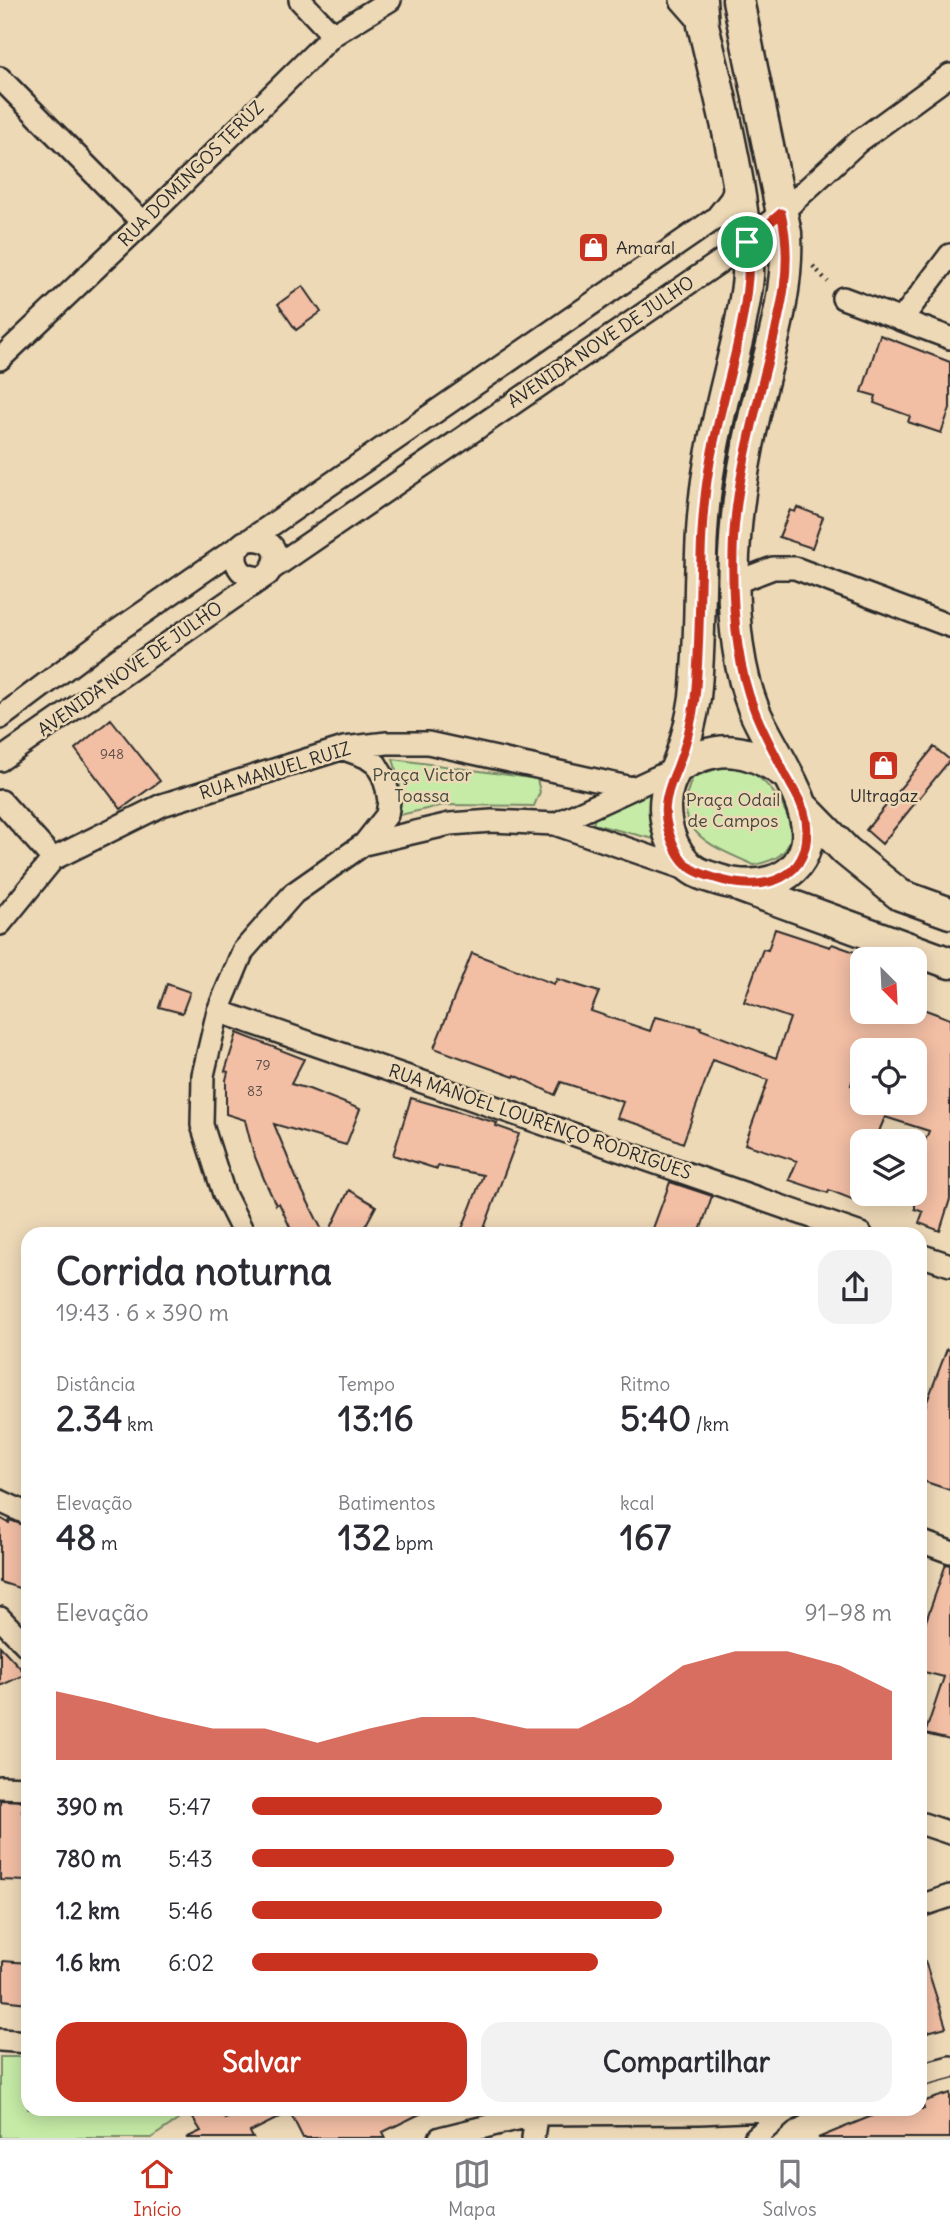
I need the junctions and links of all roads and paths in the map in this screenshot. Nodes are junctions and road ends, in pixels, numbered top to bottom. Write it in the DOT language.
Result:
graph roads {
  1 [pos="300,0"];
  2 [pos="390,0"];
  3 [pos="681,0"];
  4 [pos="738,0"];
  5 [pos="702,12"];
  6 [pos="333,35"];
  7 [pos="950,75"];
  8 [pos="0,78"];
  9 [pos="738,179"];
  10 [pos="781,213"];
  11 [pos="143,223"];
  12 [pos="747,242"];
  13 [pos="950,255"];
  14 [pos="843,299"];
  15 [pos="901,320"];
  16 [pos="950,338"];
  17 [pos="0,359"];
  18 [pos="246,542"];
  19 [pos="266,573"];
  20 [pos="734,583"];
  21 [pos="950,626"];
  22 [pos="0,718"];
  23 [pos="344,748"];
  24 [pos="0,760"];
  25 [pos="677,768"];
  26 [pos="786,775"];
  27 [pos="632,788"];
  28 [pos="0,792"];
  29 [pos="0,801"];
  30 [pos="804,808"];
  31 [pos="555,824"];
  32 [pos="364,844"];
  33 [pos="53,859"];
  34 [pos="692,871"];
  35 [pos="731,884"];
  36 [pos="950,913"];
  37 [pos="0,924"];
  38 [pos="950,963"];
  39 [pos="218,1011"];
  40 [pos="240,1227"];
  41 [pos="841,1227"];
  42 [pos="927,1257"];
  43 [pos="950,1265"];
  44 [pos="0,1501"];
  45 [pos="21,1511"];
  46 [pos="927,1544"];
  47 [pos="950,1552"];
  48 [pos="0,1618"];
  49 [pos="21,1640"];
  50 [pos="0,1787"];
  51 [pos="21,1788"];
  52 [pos="927,1825"];
  53 [pos="950,1833"];
  54 [pos="950,1896"];
  55 [pos="927,1904"];
  56 [pos="0,2040"];
  57 [pos="21,2042"];
  58 [pos="950,2067"];
  59 [pos="927,2073"];
  60 [pos="519,2116"];
  61 [pos="536,2116"];
  62 [pos="745,2116"];
  63 [pos="781,2116"];
  64 [pos="440,2138"];
  65 [pos="533,2138"];
  66 [pos="741,2138"];
  67 [pos="755,2138"];
  1 -- 6 [label="street"];
  2 -- 6 [label="street, RUA DOMINGOS TERUZ"];
  3 -- 5 [label="street"];
  4 -- 10 [label="main road"];
  5 -- 9 [label="main road"];
  6 -- 11 [label="street, RUA DOMINGOS TERUZ"];
  7 -- 10 [label="street, AVENIDA NOVE DE JULHO"];
  8 -- 11 [label="street"];
  9 -- 12 [label="main road"];
  9 -- 18 [label="street, AVENIDA NOVE DE JULHO"];
  10 -- 12 [label="street, AVENIDA NOVE DE JULHO"];
  10 -- 20 [label="main road"];
  11 -- 17 [label="street, RUA DOMINGOS TERUZ"];
  12 -- 19 [label="street, AVENIDA NOVE DE JULHO"];
  12 -- 25 [label="main road"];
  13 -- 15 [label="street"];
  14 -- 15 [label="street"];
  15 -- 16 [label="street"];
  18 -- 19 [label="street"];
  18 -- 19 [label="street"];
  18 -- 22 [label="street, AVENIDA NOVE DE JULHO"];
  19 -- 24 [label="street, AVENIDA NOVE DE JULHO"];
  20 -- 21 [label="street"];
  20 -- 26 [label="main road"];
  23 -- 27 [label="street, RUA MANUEL RUIZ"];
  23 -- 32 [label="street"];
  23 -- 33 [label="street, RUA MANUEL RUIZ"];
  25 -- 26 [label="main road"];
  25 -- 27 [label="street"];
  25 -- 34 [label="main road"];
  26 -- 30 [label="main road"];
  27 -- 31 [label="street"];
  28 -- 29 [label="street"];
  29 -- 33 [label="street"];
  30 -- 35 [label="main road"];
  30 -- 36 [label="main road"];
  31 -- 32 [label="street"];
  31 -- 34 [label="street"];
  32 -- 39 [label="street"];
  33 -- 37 [label="street, RUA MANUEL RUIZ"];
  34 -- 35 [label="main road"];
  35 -- 38 [label="main road"];
  39 -- 40 [label="street"];
  39 -- 41 [label="street, RUA MANOEL LOURENÇO RODRIGUES"];
  42 -- 43 [label="street"];
  44 -- 45 [label="street"];
  46 -- 47 [label="street"];
  48 -- 49 [label="street"];
  50 -- 51 [label="street"];
  52 -- 53 [label="street"];
  54 -- 55 [label="street"];
  56 -- 57 [label="street"];
  58 -- 59 [label="street"];
  60 -- 64 [label="street"];
  61 -- 65 [label="street"];
  62 -- 66 [label="street"];
  63 -- 67 [label="street"];
}
